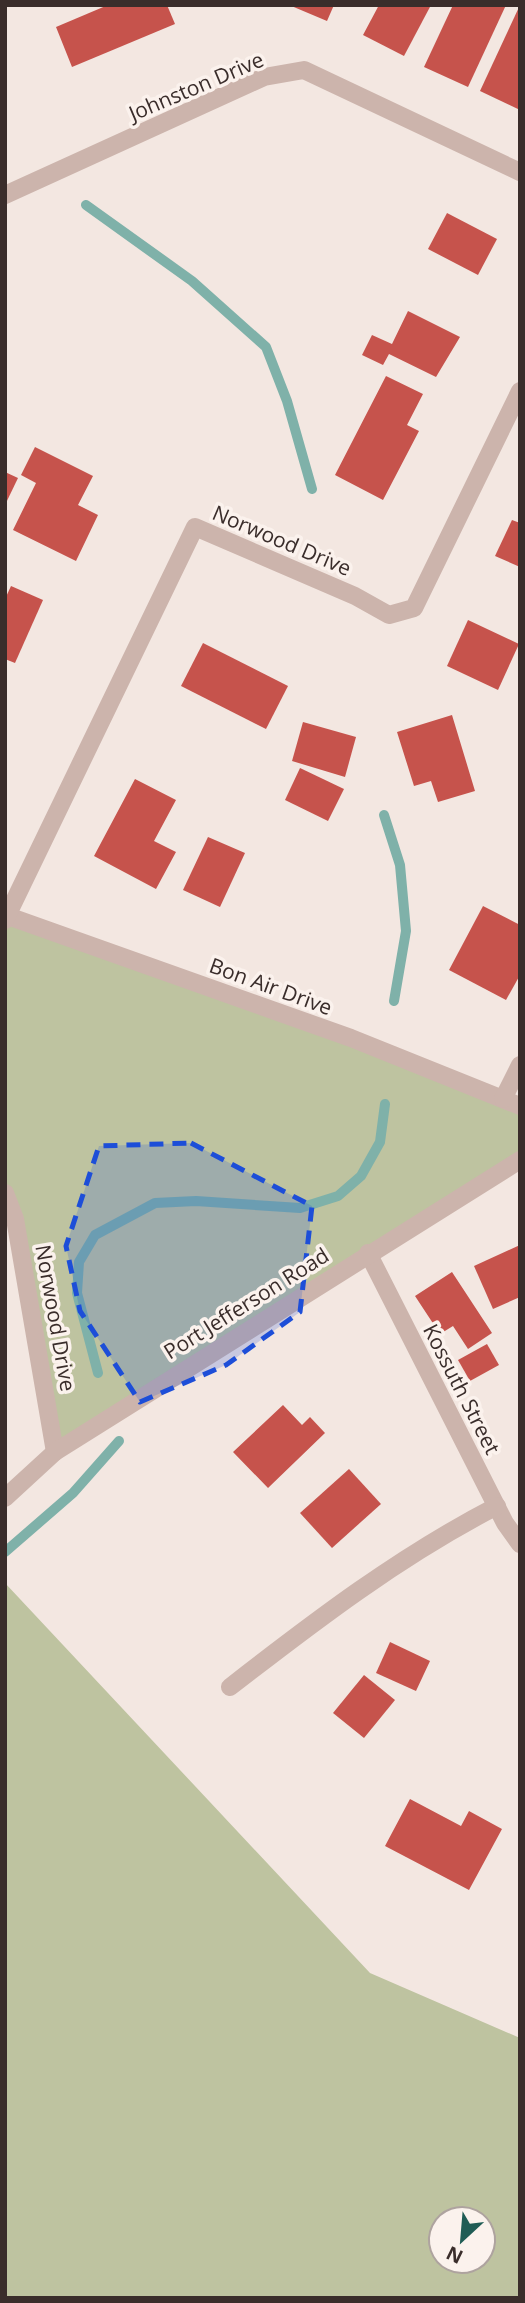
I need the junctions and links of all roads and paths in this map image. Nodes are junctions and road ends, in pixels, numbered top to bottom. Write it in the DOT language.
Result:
graph roads {
  1 [pos="520,172"];
  2 [pos="5,195"];
  3 [pos="520,391"];
  4 [pos="6,916"];
  5 [pos="520,1065"];
  6 [pos="511,1102"];
  7 [pos="520,1160"];
  8 [pos="5,1194"];
  9 [pos="368,1253"];
  10 [pos="55,1452"];
  11 [pos="5,1498"];
  12 [pos="497,1506"];
  13 [pos="520,1544"];
  14 [pos="230,1688"];
  1 -- 2 [label="street, Johnston Drive"];
  3 -- 4 [label="street, Norwood Drive"];
  4 -- 6 [label="street, Bon Air Drive"];
  5 -- 6 [label="street"];
  7 -- 9 [label="street, Port Jefferson Road"];
  8 -- 10 [label="street, Norwood Drive"];
  9 -- 10 [label="street, Port Jefferson Road"];
  9 -- 12 [label="street, Kossuth Street"];
  10 -- 11 [label="street, Port Jefferson Road"];
  12 -- 13 [label="street, Kossuth Street"];
  12 -- 14 [label="street"];
}
